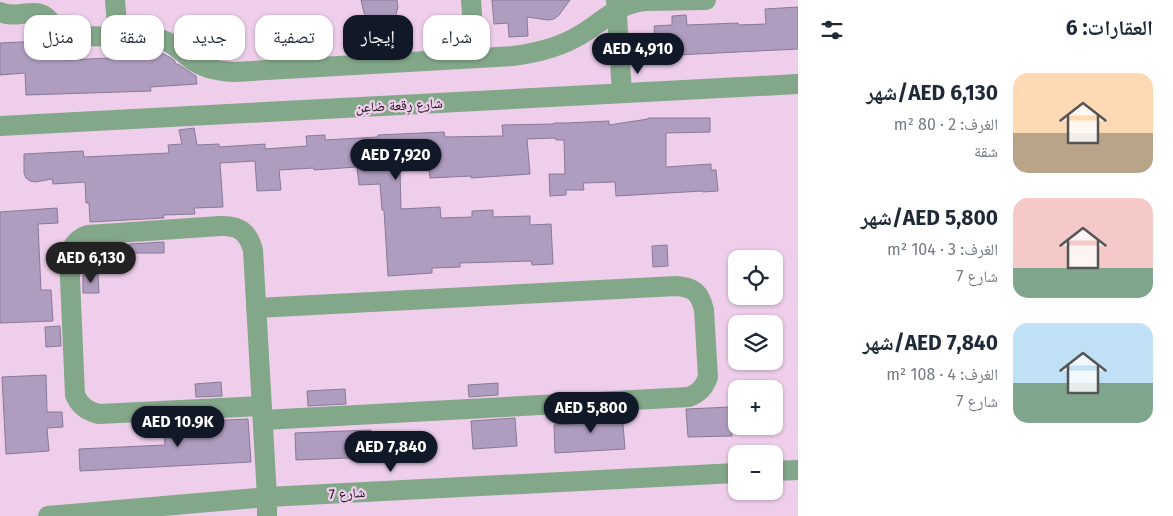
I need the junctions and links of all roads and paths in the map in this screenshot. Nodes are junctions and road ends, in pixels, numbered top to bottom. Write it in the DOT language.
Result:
graph roads {
  1 [pos="115,0"];
  2 [pos="472,0"];
  3 [pos="706,0"];
  4 [pos="617,5"];
  5 [pos="0,12"];
  6 [pos="116,15"];
  7 [pos="473,15"];
  8 [pos="101,37"];
  9 [pos="164,40"];
  10 [pos="490,57"];
  11 [pos="438,60"];
  12 [pos="798,84"];
  13 [pos="622,94"];
  14 [pos="0,126"];
  15 [pos="256,308"];
  16 [pos="262,413"];
  17 [pos="798,470"];
  18 [pos="783,471"];
  19 [pos="728,474"];
  20 [pos="267,507"];
  21 [pos="48,516"];
  1 -- 6 [label="street"];
  2 -- 7 [label="street"];
  3 -- 4 [label="street"];
  4 -- 10 [label="street"];
  4 -- 13 [label="street"];
  5 -- 8 [label="street"];
  9 -- 11 [label="street"];
  12 -- 13 [label="street, شارع رِقعة ضاعِن"];
  13 -- 14 [label="street, شارع رِقعة ضاعِن"];
  15 -- 16 [label="street"];
  15 -- 16 [label="street"];
  15 -- 16 [label="street"];
  16 -- 20 [label="street"];
  17 -- 18 [label="street"];
  19 -- 20 [label="street, شارع 7"];
  20 -- 21 [label="street, شارع 7"];
}
